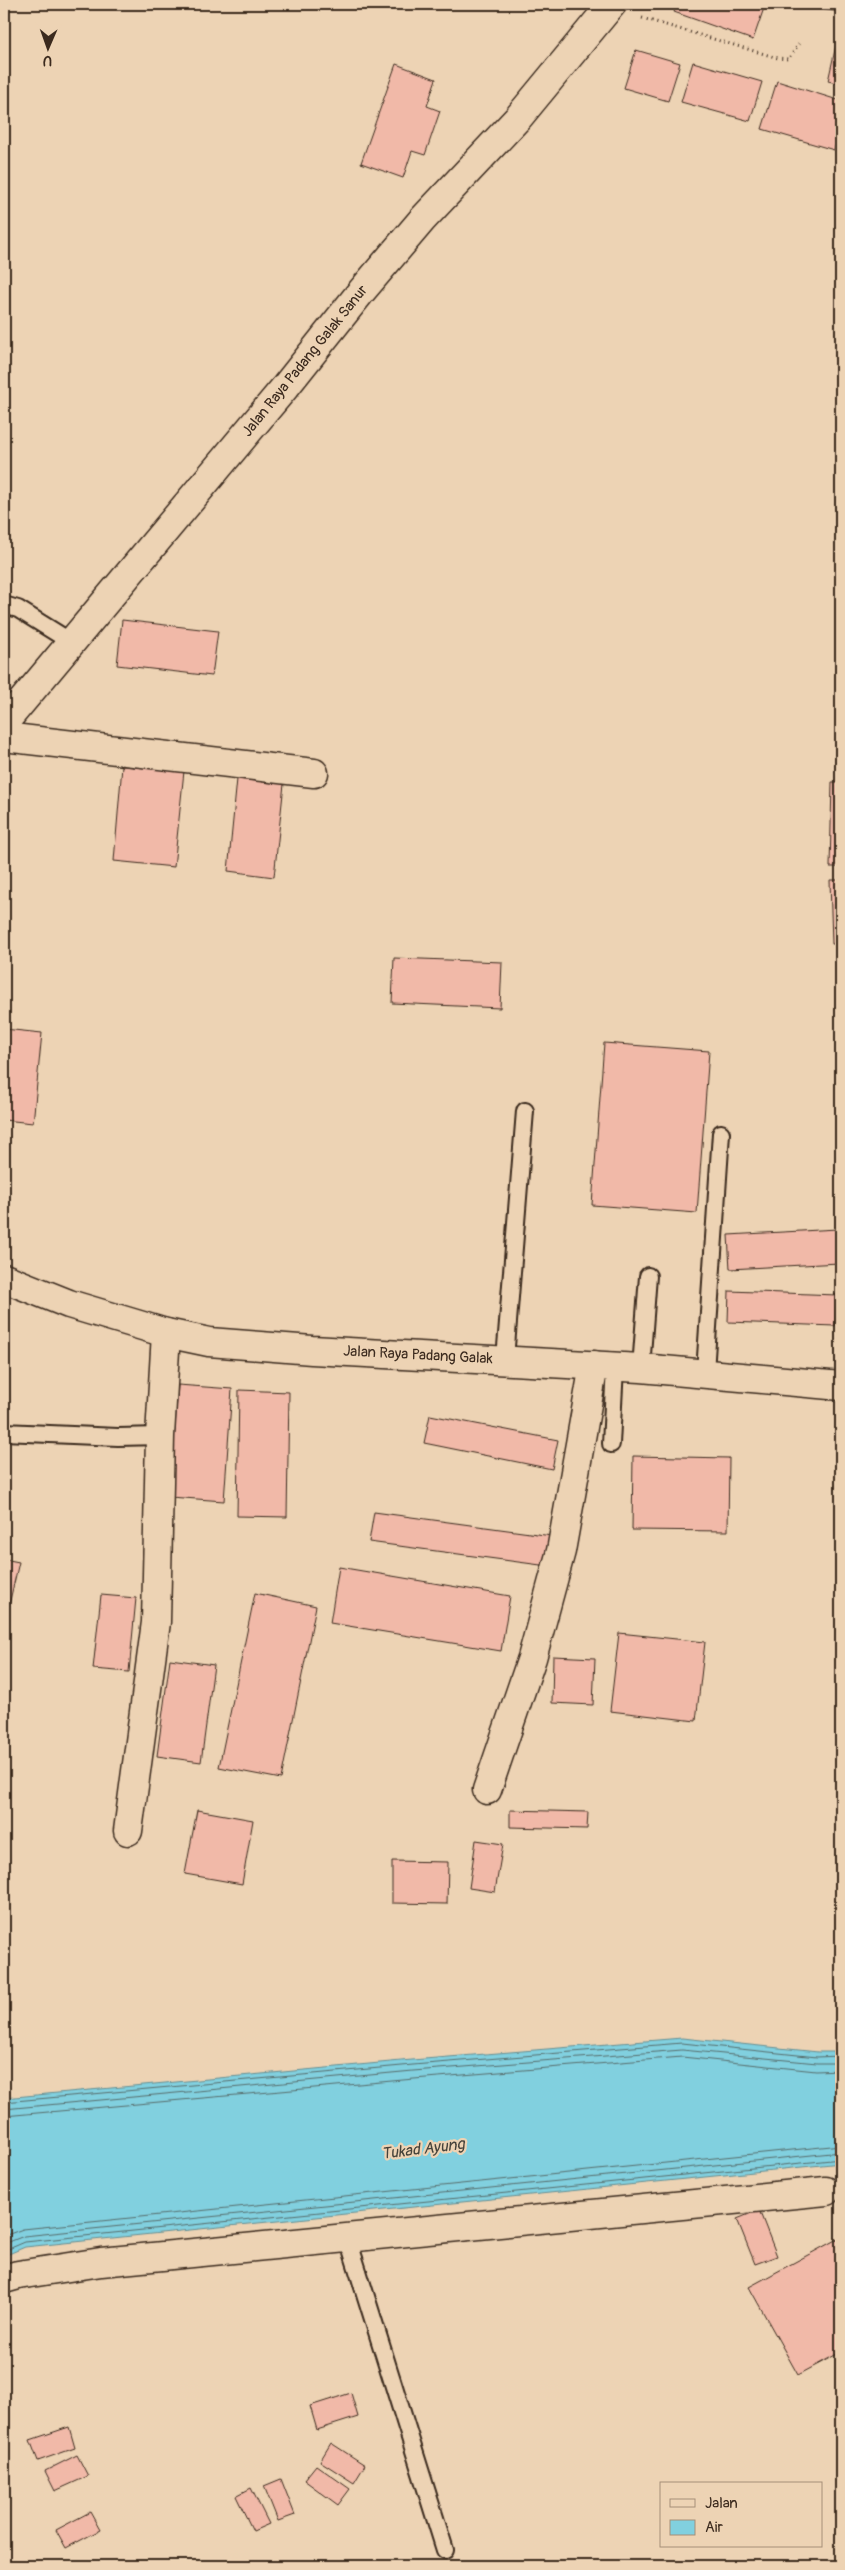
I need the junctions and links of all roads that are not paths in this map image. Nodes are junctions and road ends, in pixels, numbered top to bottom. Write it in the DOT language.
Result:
graph roads {
  1 [pos="610,6"];
  2 [pos="4,605"];
  3 [pos="71,642"];
  4 [pos="4,723"];
  5 [pos="4,737"];
  6 [pos="314,774"];
  7 [pos="525,1111"];
  8 [pos="721,1133"];
  9 [pos="648,1276"];
  10 [pos="4,1278"];
  11 [pos="166,1334"];
  12 [pos="505,1359"];
  13 [pos="617,1366"];
  14 [pos="705,1372"];
  15 [pos="841,1386"];
  16 [pos="4,1432"];
  17 [pos="160,1436"];
  18 [pos="611,1444"];
  19 [pos="487,1790"];
  20 [pos="128,1831"];
  21 [pos="826,2191"];
  22 [pos="348,2239"];
  23 [pos="4,2279"];
  24 [pos="445,2550"];
  1 -- 3 [label="street, Jalan Raya Padang Galak Sanur"];
  2 -- 3 [label="lane"];
  3 -- 4 [label="street, Jalan Raya Padang Galak Sanur"];
  5 -- 6 [label="street"];
  7 -- 12 [label="lane"];
  8 -- 14 [label="lane"];
  9 -- 13 [label="lane"];
  10 -- 11 [label="street, Jalan Raya Padang Galak"];
  11 -- 12 [label="street, Jalan Raya Padang Galak"];
  11 -- 17 [label="street"];
  12 -- 13 [label="street, Jalan Raya Padang Galak"];
  13 -- 14 [label="street, Jalan Raya Padang Galak"];
  13 -- 18 [label="lane"];
  13 -- 19 [label="street"];
  14 -- 15 [label="street, Jalan Raya Padang Galak"];
  16 -- 17 [label="lane"];
  17 -- 20 [label="street"];
  21 -- 22 [label="street"];
  22 -- 23 [label="street"];
  22 -- 24 [label="lane"];
}
